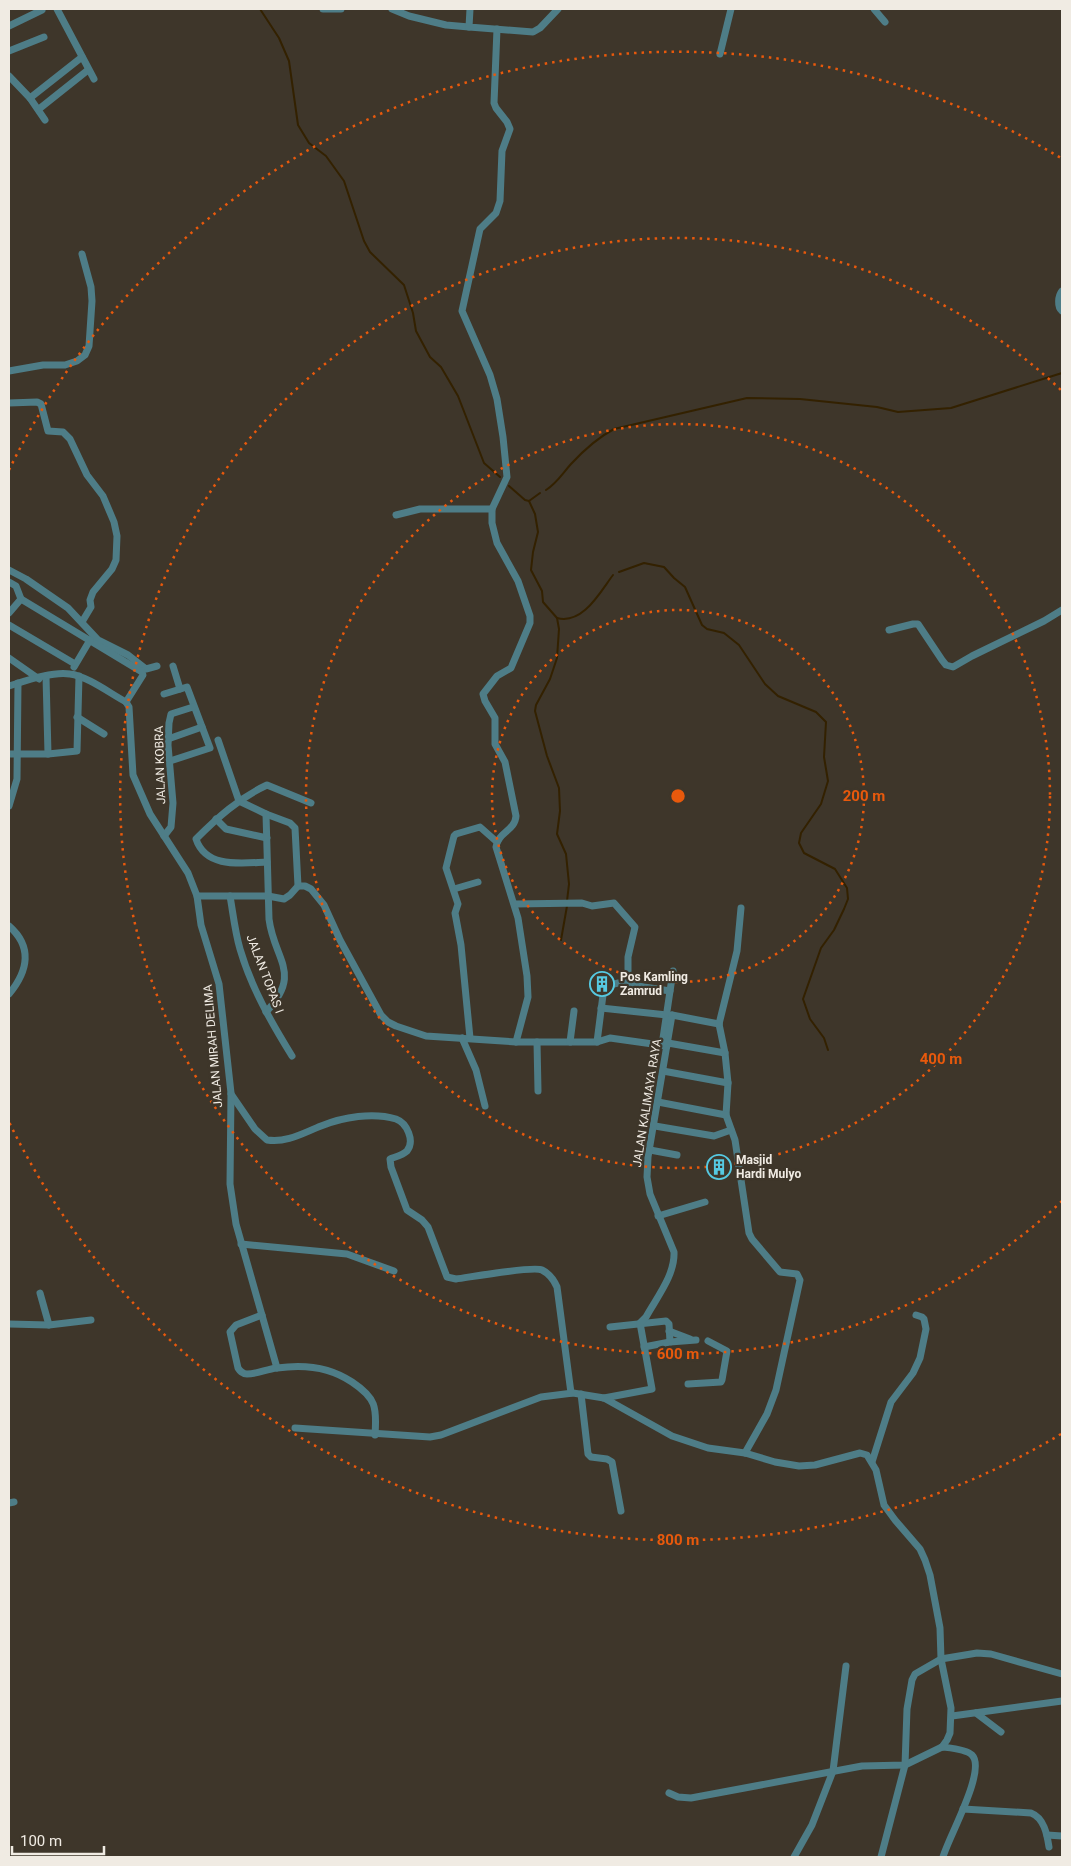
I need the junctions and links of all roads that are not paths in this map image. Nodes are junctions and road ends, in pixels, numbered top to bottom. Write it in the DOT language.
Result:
graph roads {
  1 [pos="57,9"];
  2 [pos="323,9"];
  3 [pos="341,9"];
  4 [pos="392,9"];
  5 [pos="470,9"];
  6 [pos="558,9"];
  7 [pos="731,9"];
  8 [pos="874,9"];
  9 [pos="42,10"];
  10 [pos="885,22"];
  11 [pos="9,26"];
  12 [pos="469,27"];
  13 [pos="497,29"];
  14 [pos="44,37"];
  15 [pos="9,51"];
  16 [pos="720,54"];
  17 [pos="82,57"];
  18 [pos="88,70"];
  19 [pos="9,76"];
  20 [pos="94,80"];
  21 [pos="30,98"];
  22 [pos="39,109"];
  23 [pos="45,120"];
  24 [pos="82,254"];
  25 [pos="1062,291"];
  26 [pos="1062,311"];
  27 [pos="9,371"];
  28 [pos="9,403"];
  29 [pos="492,509"];
  30 [pos="396,515"];
  31 [pos="9,570"];
  32 [pos="9,582"];
  33 [pos="21,599"];
  34 [pos="1062,610"];
  35 [pos="9,613"];
  36 [pos="82,622"];
  37 [pos="9,625"];
  38 [pos="889,630"];
  39 [pos="90,640"];
  40 [pos="9,658"];
  41 [pos="75,664"];
  42 [pos="157,666"];
  43 [pos="172,666"];
  44 [pos="70,674"];
  45 [pos="79,676"];
  46 [pos="42,677"];
  47 [pos="18,684"];
  48 [pos="9,686"];
  49 [pos="180,689"];
  50 [pos="164,694"];
  51 [pos="127,704"];
  52 [pos="194,707"];
  53 [pos="77,717"];
  54 [pos="202,727"];
  55 [pos="104,734"];
  56 [pos="168,739"];
  57 [pos="218,740"];
  58 [pos="9,754"];
  59 [pos="18,754"];
  60 [pos="48,754"];
  61 [pos="170,761"];
  62 [pos="239,800"];
  63 [pos="311,803"];
  64 [pos="9,806"];
  65 [pos="266,814"];
  66 [pos="216,819"];
  67 [pos="164,836"];
  68 [pos="266,838"];
  69 [pos="497,842"];
  70 [pos="267,862"];
  71 [pos="478,882"];
  72 [pos="298,883"];
  73 [pos="454,889"];
  74 [pos="197,896"];
  75 [pos="230,896"];
  76 [pos="268,896"];
  77 [pos="514,904"];
  78 [pos="741,908"];
  79 [pos="9,926"];
  80 [pos="673,970"];
  81 [pos="628,984"];
  82 [pos="670,991"];
  83 [pos="9,994"];
  84 [pos="601,1008"];
  85 [pos="574,1011"];
  86 [pos="266,1012"];
  87 [pos="669,1015"];
  88 [pos="719,1024"];
  89 [pos="466,1038"];
  90 [pos="516,1042"];
  91 [pos="537,1042"];
  92 [pos="570,1042"];
  93 [pos="597,1042"];
  94 [pos="666,1046"];
  95 [pos="725,1053"];
  96 [pos="292,1056"];
  97 [pos="664,1071"];
  98 [pos="728,1083"];
  99 [pos="538,1091"];
  100 [pos="231,1093"];
  101 [pos="658,1102"];
  102 [pos="485,1106"];
  103 [pos="726,1115"];
  104 [pos="655,1126"];
  105 [pos="731,1130"];
  106 [pos="650,1150"];
  107 [pos="677,1155"];
  108 [pos="705,1202"];
  109 [pos="658,1216"];
  110 [pos="241,1244"];
  111 [pos="394,1271"];
  112 [pos="40,1293"];
  113 [pos="262,1315"];
  114 [pos="916,1315"];
  115 [pos="92,1320"];
  116 [pos="640,1323"];
  117 [pos="9,1324"];
  118 [pos="49,1325"];
  119 [pos="610,1327"];
  120 [pos="669,1331"];
  121 [pos="708,1341"];
  122 [pos="670,1342"];
  123 [pos="644,1347"];
  124 [pos="277,1368"];
  125 [pos="688,1384"];
  126 [pos="571,1393"];
  127 [pos="581,1394"];
  128 [pos="604,1398"];
  129 [pos="295,1428"];
  130 [pos="375,1435"];
  131 [pos="745,1453"];
  132 [pos="872,1462"];
  133 [pos="621,1510"];
  134 [pos="941,1659"];
  135 [pos="846,1666"];
  136 [pos="1062,1674"];
  137 [pos="1062,1701"];
  138 [pos="976,1713"];
  139 [pos="952,1716"];
  140 [pos="1001,1732"];
  141 [pos="942,1747"];
  142 [pos="905,1766"];
  143 [pos="833,1771"];
  144 [pos="669,1793"];
  145 [pos="962,1809"];
  146 [pos="1047,1835"];
  147 [pos="1062,1836"];
  148 [pos="1049,1847"];
  149 [pos="794,1857"];
  150 [pos="881,1857"];
  151 [pos="943,1857"];
  1 -- 17 [label="street"];
  2 -- 3 [label="street"];
  4 -- 12 [label="street"];
  5 -- 12 [label="street"];
  6 -- 13 [label="street"];
  7 -- 16 [label="street"];
  8 -- 10 [label="street"];
  9 -- 11 [label="street"];
  12 -- 13 [label="street"];
  13 -- 29 [label="street"];
  14 -- 15 [label="street"];
  17 -- 18 [label="street"];
  17 -- 21 [label="street"];
  18 -- 20 [label="street"];
  18 -- 22 [label="street"];
  19 -- 21 [label="street"];
  21 -- 22 [label="street"];
  22 -- 23 [label="street"];
  24 -- 27 [label="street"];
  25 -- 26 [label="street"];
  28 -- 36 [label="street"];
  29 -- 30 [label="street"];
  29 -- 69 [label="street"];
  31 -- 36 [label="street"];
  32 -- 33 [label="street"];
  33 -- 35 [label="street"];
  33 -- 39 [label="street"];
  34 -- 38 [label="street"];
  36 -- 42 [label="street"];
  37 -- 41 [label="street"];
  39 -- 41 [label="street"];
  39 -- 51 [label="street"];
  40 -- 46 [label="street"];
  41 -- 44 [label="street"];
  43 -- 49 [label="street"];
  44 -- 45 [label="street"];
  44 -- 46 [label="street"];
  45 -- 51 [label="street"];
  45 -- 53 [label="street"];
  46 -- 47 [label="street"];
  46 -- 60 [label="street"];
  47 -- 48 [label="street"];
  47 -- 59 [label="street"];
  49 -- 50 [label="street"];
  49 -- 52 [label="street"];
  51 -- 67 [label="street, JALAN MIRAH DELIMA"];
  52 -- 54 [label="street"];
  52 -- 56 [label="street, JALAN KOBRA"];
  53 -- 55 [label="street"];
  53 -- 60 [label="street"];
  54 -- 56 [label="street"];
  54 -- 61 [label="street"];
  56 -- 61 [label="street, JALAN KOBRA"];
  57 -- 62 [label="street"];
  58 -- 59 [label="street"];
  59 -- 60 [label="street"];
  59 -- 64 [label="street"];
  61 -- 67 [label="street, JALAN KOBRA"];
  62 -- 63 [label="street"];
  62 -- 65 [label="street"];
  62 -- 66 [label="street"];
  65 -- 68 [label="street"];
  65 -- 72 [label="street"];
  66 -- 68 [label="street"];
  66 -- 70 [label="street"];
  67 -- 74 [label="street, JALAN MIRAH DELIMA"];
  68 -- 70 [label="street"];
  69 -- 73 [label="street"];
  69 -- 77 [label="street"];
  70 -- 76 [label="street"];
  71 -- 73 [label="street"];
  72 -- 76 [label="street"];
  72 -- 89 [label="street"];
  73 -- 89 [label="street"];
  74 -- 75 [label="street"];
  74 -- 100 [label="street, JALAN MIRAH DELIMA"];
  75 -- 76 [label="street"];
  75 -- 86 [label="street, JALAN TOPAS I"];
  76 -- 86 [label="street"];
  77 -- 81 [label="street"];
  77 -- 90 [label="street"];
  78 -- 88 [label="street"];
  79 -- 83 [label="street"];
  80 -- 82 [label="street, JALAN KALIMAYA RAYA"];
  81 -- 82 [label="street"];
  81 -- 84 [label="street"];
  82 -- 87 [label="street, JALAN KALIMAYA RAYA"];
  84 -- 87 [label="street"];
  84 -- 93 [label="street"];
  85 -- 92 [label="street"];
  86 -- 96 [label="street, JALAN TOPAS I"];
  87 -- 88 [label="street"];
  87 -- 94 [label="street, JALAN KALIMAYA RAYA"];
  88 -- 95 [label="street"];
  89 -- 90 [label="street"];
  89 -- 102 [label="street"];
  90 -- 91 [label="street"];
  91 -- 92 [label="street"];
  91 -- 99 [label="street"];
  92 -- 93 [label="street"];
  93 -- 94 [label="street"];
  94 -- 95 [label="street"];
  94 -- 97 [label="street, JALAN KALIMAYA RAYA"];
  95 -- 98 [label="street"];
  97 -- 98 [label="street"];
  97 -- 101 [label="street, JALAN KALIMAYA RAYA"];
  98 -- 103 [label="street"];
  100 -- 110 [label="street, JALAN MIRAH DELIMA"];
  100 -- 126 [label="street"];
  101 -- 103 [label="street"];
  101 -- 104 [label="street, JALAN KALIMAYA RAYA"];
  103 -- 105 [label="street"];
  104 -- 105 [label="street"];
  104 -- 106 [label="street, JALAN KALIMAYA RAYA"];
  105 -- 131 [label="street"];
  106 -- 107 [label="street"];
  106 -- 109 [label="street, JALAN KALIMAYA RAYA"];
  108 -- 109 [label="street"];
  109 -- 116 [label="street, JALAN KALIMAYA RAYA"];
  110 -- 111 [label="street"];
  110 -- 113 [label="street, JALAN MIRAH DELIMA"];
  112 -- 118 [label="street"];
  113 -- 124 [label="street, JALAN MIRAH DELIMA"];
  113 -- 124 [label="street"];
  114 -- 132 [label="street"];
  115 -- 118 [label="street"];
  116 -- 119 [label="street"];
  116 -- 120 [label="street"];
  116 -- 123 [label="street"];
  117 -- 118 [label="street"];
  120 -- 122 [label="street"];
  120 -- 122 [label="street"];
  121 -- 125 [label="street"];
  122 -- 123 [label="street"];
  123 -- 128 [label="street"];
  124 -- 130 [label="street"];
  126 -- 127 [label="street"];
  126 -- 130 [label="street"];
  127 -- 128 [label="street"];
  127 -- 133 [label="street"];
  128 -- 131 [label="street"];
  129 -- 130 [label="street"];
  131 -- 132 [label="street"];
  132 -- 134 [label="street"];
  134 -- 136 [label="street"];
  134 -- 139 [label="street"];
  134 -- 142 [label="street"];
  135 -- 143 [label="street"];
  137 -- 138 [label="street"];
  138 -- 139 [label="street"];
  138 -- 140 [label="street"];
  139 -- 141 [label="street"];
  141 -- 142 [label="street"];
  141 -- 145 [label="street"];
  142 -- 143 [label="street"];
  142 -- 150 [label="street"];
  143 -- 144 [label="street"];
  143 -- 149 [label="street"];
  145 -- 146 [label="street"];
  145 -- 151 [label="street"];
  146 -- 147 [label="street"];
  146 -- 148 [label="street"];
}
